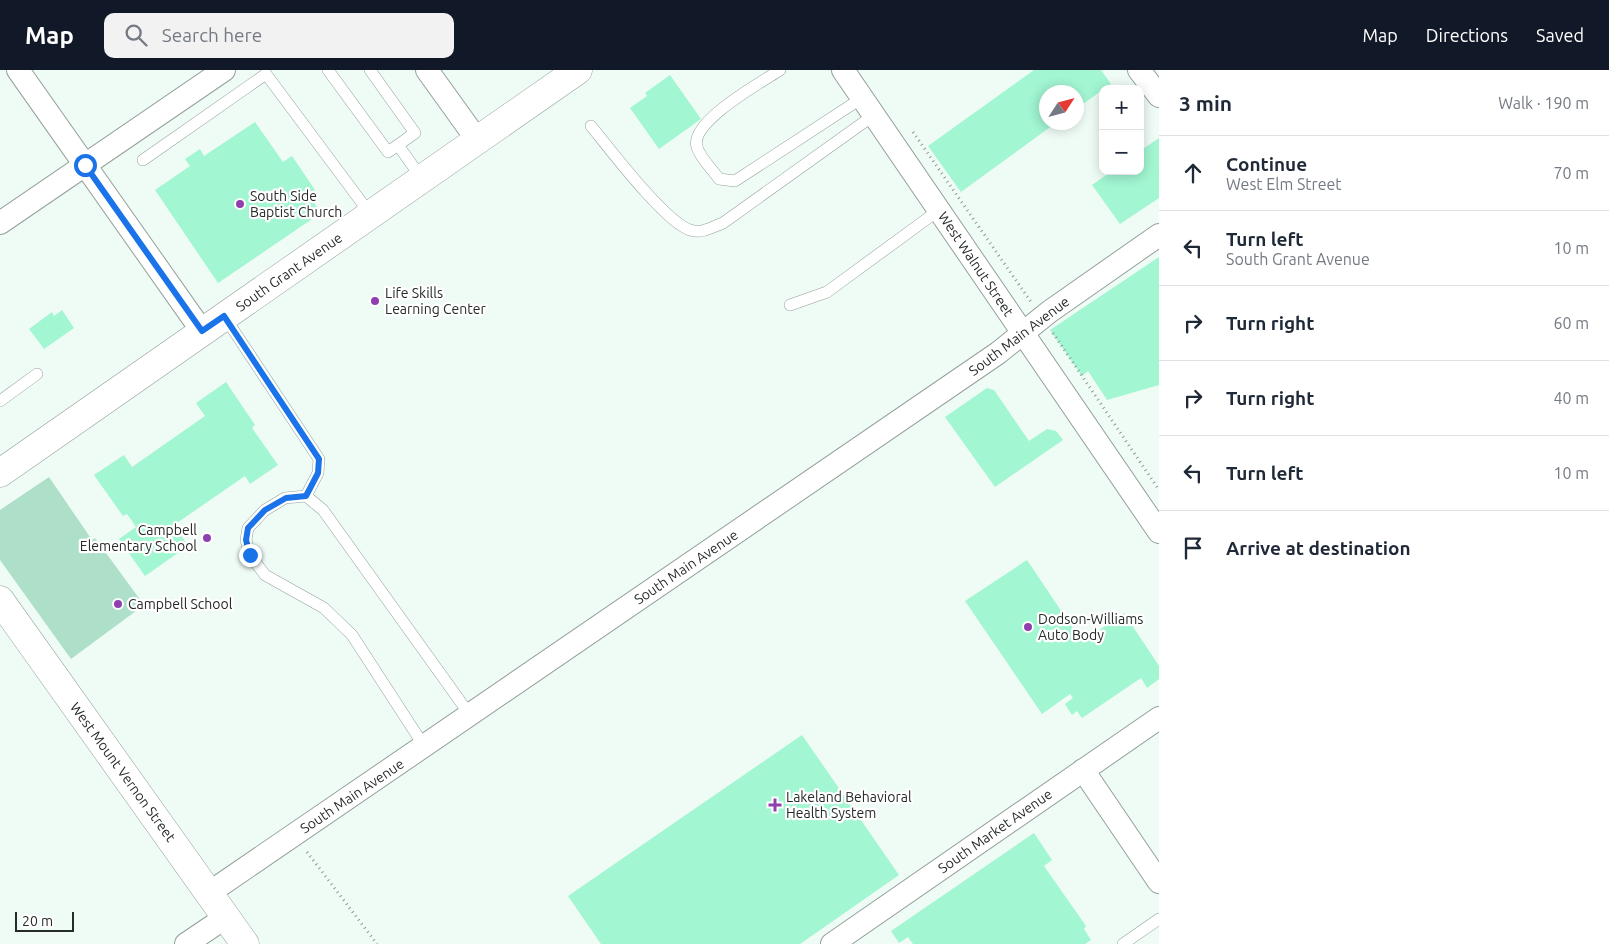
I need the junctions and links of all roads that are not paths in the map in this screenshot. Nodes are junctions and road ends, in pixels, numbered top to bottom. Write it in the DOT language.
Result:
graph roads {
  1 [pos="18,70"];
  2 [pos="224,70"];
  3 [pos="328,70"];
  4 [pos="370,70"];
  5 [pos="426,70"];
  6 [pos="578,70"];
  7 [pos="780,70"];
  8 [pos="843,70"];
  9 [pos="1139,70"];
  10 [pos="1159,96"];
  11 [pos="868,106"];
  12 [pos="591,126"];
  13 [pos="478,141"];
  14 [pos="398,146"];
  15 [pos="143,160"];
  16 [pos="85,165"];
  17 [pos="422,179"];
  18 [pos="939,210"];
  19 [pos="370,215"];
  20 [pos="0,223"];
  21 [pos="1159,235"];
  22 [pos="790,305"];
  23 [pos="224,316"];
  24 [pos="202,331"];
  25 [pos="1023,332"];
  26 [pos="37,374"];
  27 [pos="0,401"];
  28 [pos="0,472"];
  29 [pos="306,496"];
  30 [pos="1159,532"];
  31 [pos="0,600"];
  32 [pos="470,715"];
  33 [pos="1159,718"];
  34 [pos="424,746"];
  35 [pos="1083,770"];
  36 [pos="1159,882"];
  37 [pos="209,893"];
  38 [pos="226,917"];
  39 [pos="1159,919"];
  40 [pos="186,944"];
  41 [pos="246,944"];
  42 [pos="832,944"];
  43 [pos="1123,944"];
  1 -- 16 [label="street"];
  2 -- 16 [label="street"];
  3 -- 14 [label="lane"];
  4 -- 14 [label="lane"];
  5 -- 13 [label="street"];
  6 -- 13 [label="main road, South Grant Avenue"];
  7 -- 11 [label="lane"];
  8 -- 11 [label="street, West Walnut Street"];
  9 -- 10 [label="street"];
  11 -- 12 [label="lane"];
  11 -- 18 [label="street, West Walnut Street"];
  13 -- 17 [label="main road, South Grant Avenue"];
  14 -- 17 [label="lane"];
  15 -- 19 [label="lane"];
  16 -- 20 [label="street"];
  16 -- 24 [label="street"];
  17 -- 19 [label="main road, South Grant Avenue"];
  18 -- 22 [label="lane"];
  18 -- 25 [label="street, West Walnut Street"];
  19 -- 23 [label="main road, South Grant Avenue"];
  21 -- 25 [label="street, South Main Avenue"];
  23 -- 24 [label="main road, South Grant Avenue"];
  23 -- 29 [label="lane"];
  24 -- 28 [label="main road, South Grant Avenue"];
  25 -- 30 [label="street, West Walnut Street"];
  25 -- 32 [label="street, South Main Avenue"];
  26 -- 27 [label="lane"];
  29 -- 32 [label="lane"];
  29 -- 34 [label="lane"];
  31 -- 37 [label="main road, West Mount Vernon Street"];
  32 -- 34 [label="street, South Main Avenue"];
  33 -- 35 [label="street, South Market Avenue"];
  34 -- 37 [label="street, South Main Avenue"];
  35 -- 36 [label="street"];
  35 -- 42 [label="street, South Market Avenue"];
  37 -- 38 [label="main road, West Mount Vernon Street"];
  38 -- 40 [label="street"];
  38 -- 41 [label="main road, West Mount Vernon Street"];
  39 -- 43 [label="lane"];
}
